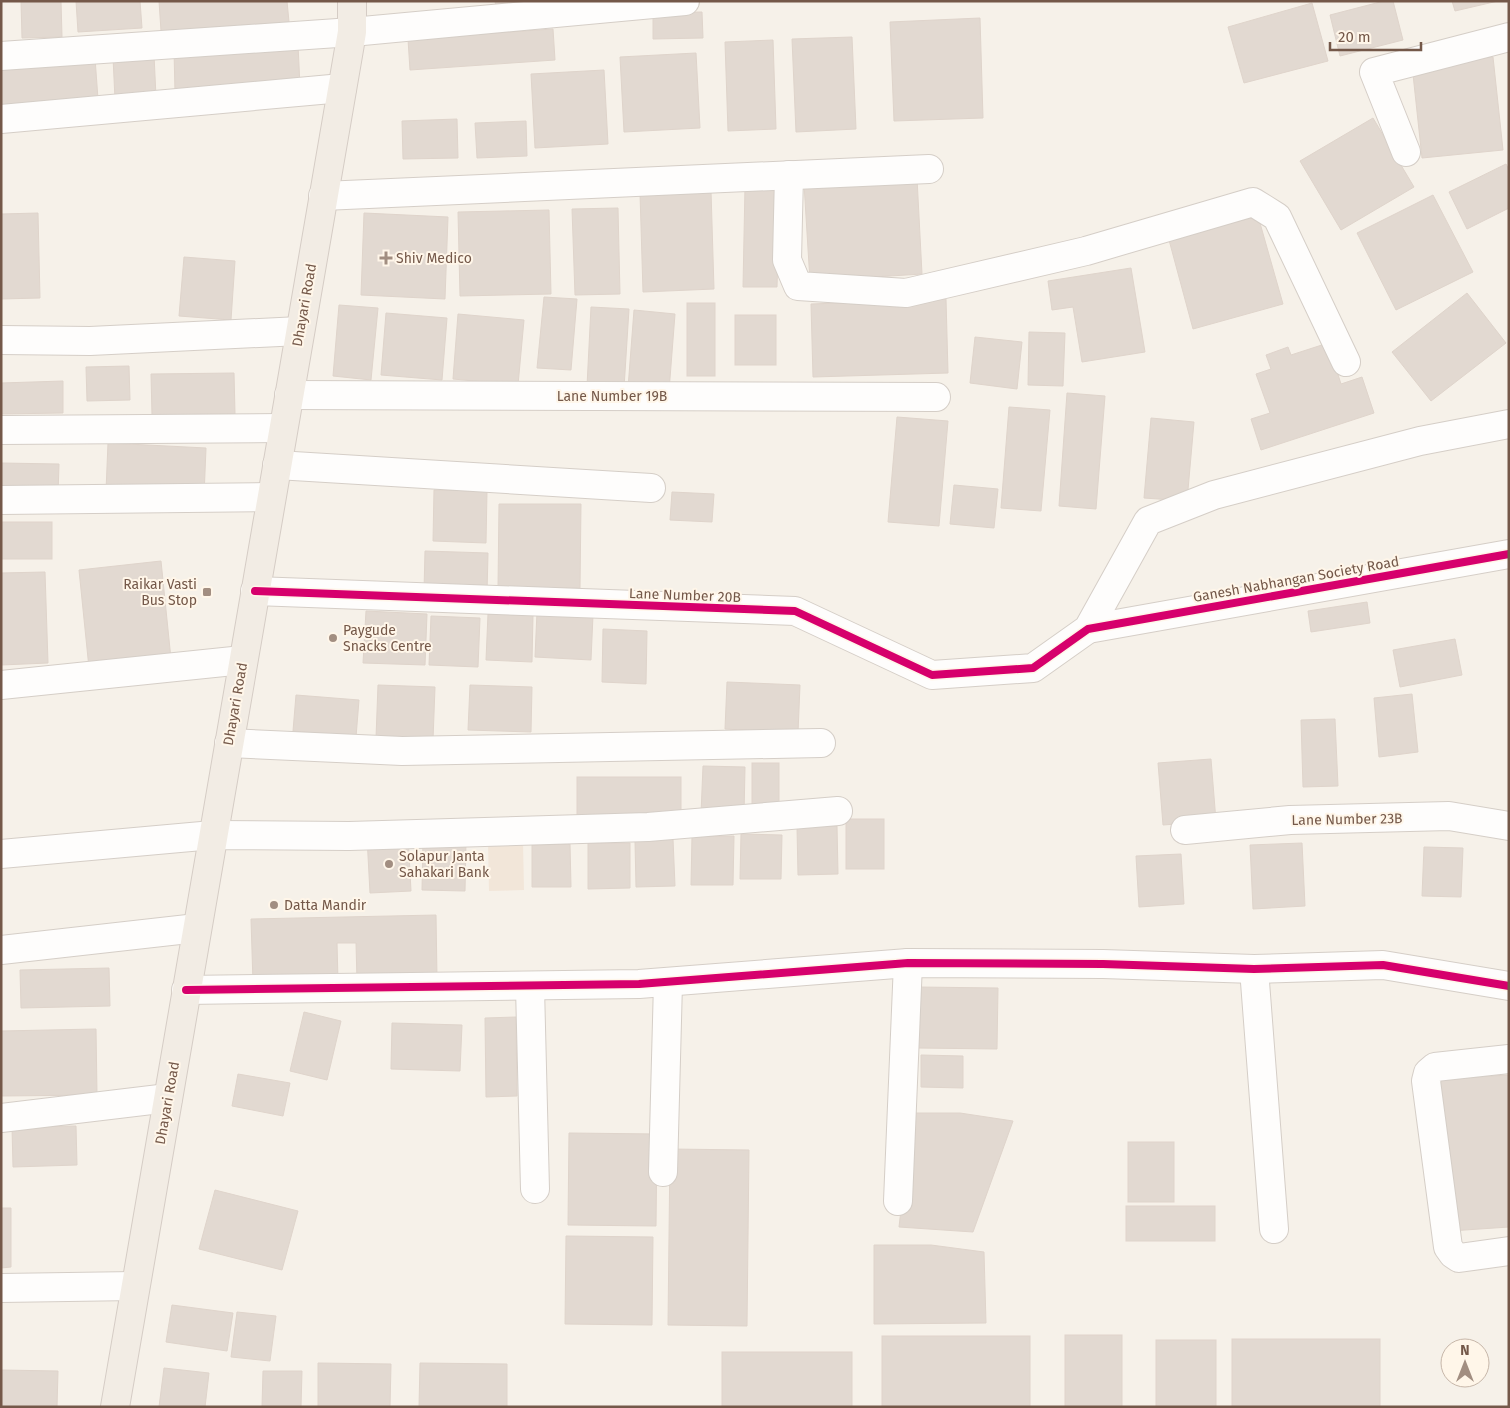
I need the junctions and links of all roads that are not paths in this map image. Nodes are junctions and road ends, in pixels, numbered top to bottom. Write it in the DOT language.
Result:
graph roads {
  1 [pos="352,1"];
  2 [pos="684,1"];
  3 [pos="352,32"];
  4 [pos="1509,37"];
  5 [pos="1,56"];
  6 [pos="342,88"];
  7 [pos="1,118"];
  8 [pos="1406,152"];
  9 [pos="929,169"];
  10 [pos="789,175"];
  11 [pos="323,196"];
  12 [pos="300,331"];
  13 [pos="1,340"];
  14 [pos="1346,362"];
  15 [pos="289,395"];
  16 [pos="936,397"];
  17 [pos="1509,424"];
  18 [pos="283,428"];
  19 [pos="1,430"];
  20 [pos="277,465"];
  21 [pos="651,488"];
  22 [pos="271,497"];
  23 [pos="1,500"];
  24 [pos="1509,554"];
  25 [pos="255,591"];
  26 [pos="1088,629"];
  27 [pos="243,660"];
  28 [pos="1,685"];
  29 [pos="229,743"];
  30 [pos="821,743"];
  31 [pos="838,811"];
  32 [pos="1509,826"];
  33 [pos="1185,830"];
  34 [pos="213,835"];
  35 [pos="1,854"];
  36 [pos="197,928"];
  37 [pos="1,950"];
  38 [pos="908,963"];
  39 [pos="1254,969"];
  40 [pos="668,983"];
  41 [pos="1509,986"];
  42 [pos="530,987"];
  43 [pos="186,990"];
  44 [pos="1509,1059"];
  45 [pos="168,1098"];
  46 [pos="1,1118"];
  47 [pos="662,1172"];
  48 [pos="535,1189"];
  49 [pos="898,1201"];
  50 [pos="1274,1229"];
  51 [pos="1509,1251"];
  52 [pos="135,1286"];
  53 [pos="1,1288"];
  54 [pos="115,1407"];
  1 -- 3 [label="main road, Dhayari Road"];
  2 -- 3 [label="street"];
  3 -- 5 [label="street"];
  3 -- 6 [label="main road, Dhayari Road"];
  4 -- 8 [label="street"];
  6 -- 7 [label="street"];
  6 -- 11 [label="main road, Dhayari Road"];
  9 -- 10 [label="street"];
  10 -- 11 [label="street"];
  10 -- 14 [label="street"];
  11 -- 12 [label="main road, Dhayari Road"];
  12 -- 13 [label="street"];
  12 -- 15 [label="main road, Dhayari Road"];
  15 -- 16 [label="street, Lane Number 19B"];
  15 -- 18 [label="main road, Dhayari Road"];
  17 -- 26 [label="street"];
  18 -- 19 [label="street"];
  18 -- 20 [label="main road, Dhayari Road"];
  20 -- 21 [label="street"];
  20 -- 22 [label="main road, Dhayari Road"];
  22 -- 23 [label="street"];
  22 -- 25 [label="main road, Dhayari Road"];
  24 -- 26 [label="street, Ganesh Nabhangan Society Road"];
  25 -- 26 [label="street, Lane Number 20B"];
  25 -- 27 [label="main road, Dhayari Road"];
  27 -- 28 [label="street"];
  27 -- 29 [label="main road, Dhayari Road"];
  29 -- 30 [label="street"];
  29 -- 34 [label="main road, Dhayari Road"];
  31 -- 34 [label="street"];
  32 -- 33 [label="street, Lane Number 23B"];
  34 -- 35 [label="street"];
  34 -- 36 [label="main road, Dhayari Road"];
  36 -- 37 [label="street"];
  36 -- 43 [label="main road, Dhayari Road"];
  38 -- 39 [label="street"];
  38 -- 40 [label="street"];
  38 -- 49 [label="street"];
  39 -- 41 [label="street"];
  39 -- 50 [label="street"];
  40 -- 42 [label="street"];
  40 -- 47 [label="street"];
  42 -- 43 [label="street"];
  42 -- 48 [label="street"];
  43 -- 45 [label="main road, Dhayari Road"];
  44 -- 51 [label="street"];
  45 -- 46 [label="street"];
  45 -- 52 [label="main road, Dhayari Road"];
  52 -- 53 [label="street"];
  52 -- 54 [label="main road, Dhayari Road"];
}
